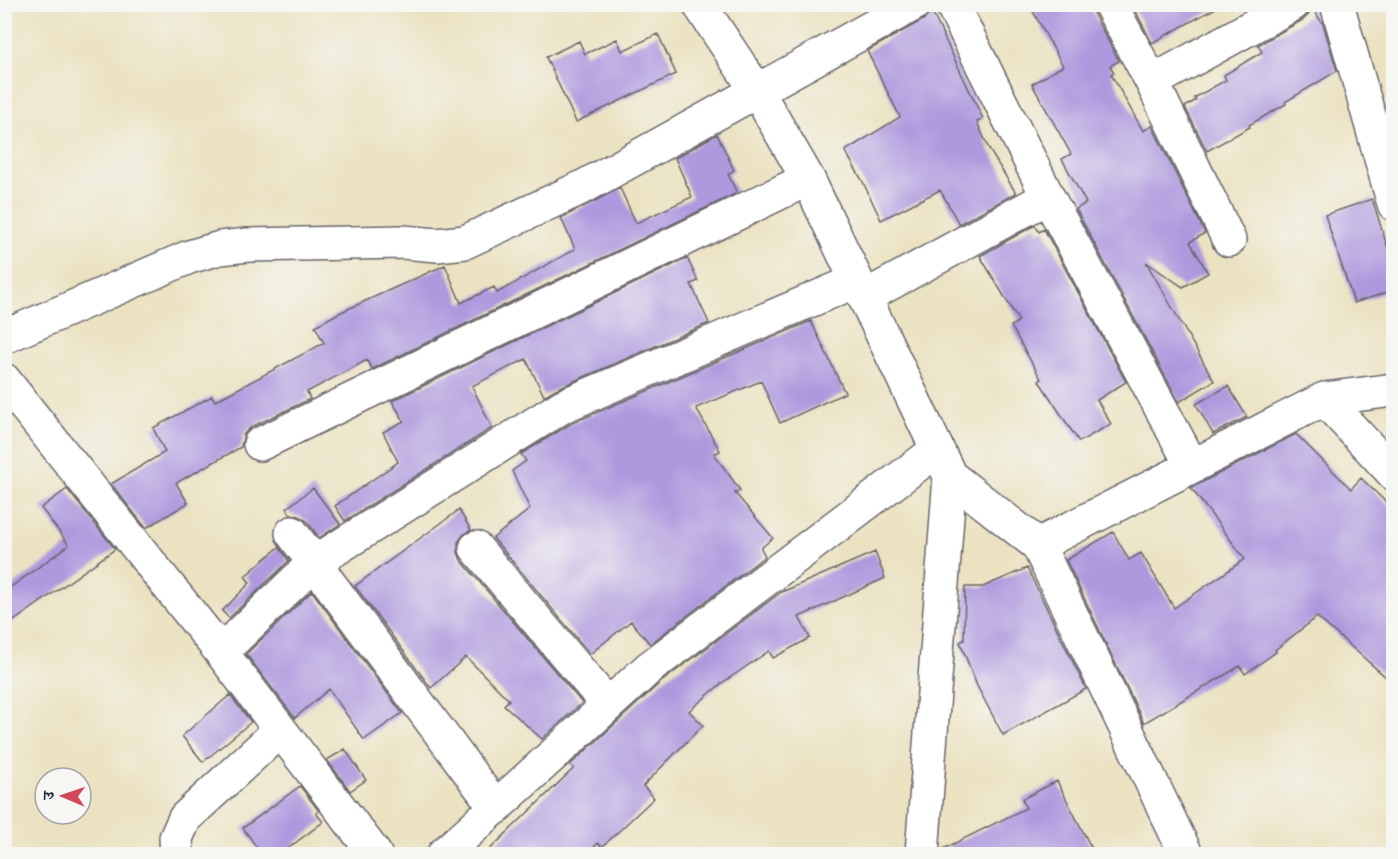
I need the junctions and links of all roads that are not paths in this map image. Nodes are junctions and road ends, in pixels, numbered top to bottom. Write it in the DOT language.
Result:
graph roads {
  1 [pos="699,4"];
  2 [pos="914,4"];
  3 [pos="952,4"];
  4 [pos="1110,4"];
  5 [pos="1293,4"];
  6 [pos="1337,4"];
  7 [pos="1152,82"];
  8 [pos="757,91"];
  9 [pos="808,179"];
  10 [pos="1048,197"];
  11 [pos="1394,204"];
  12 [pos="1229,240"];
  13 [pos="860,289"];
  14 [pos="4,337"];
  15 [pos="4,380"];
  16 [pos="1394,390"];
  17 [pos="1324,399"];
  18 [pos="260,444"];
  19 [pos="944,463"];
  20 [pos="1192,466"];
  21 [pos="1394,474"];
  22 [pos="292,533"];
  23 [pos="1038,545"];
  24 [pos="476,548"];
  25 [pos="315,562"];
  26 [pos="221,652"];
  27 [pos="608,705"];
  28 [pos="280,730"];
  29 [pos="496,808"];
  30 [pos="177,855"];
  31 [pos="375,855"];
  32 [pos="444,855"];
  33 [pos="922,855"];
  34 [pos="1186,855"];
  1 -- 8 [label="street"];
  2 -- 8 [label="street"];
  3 -- 10 [label="street"];
  4 -- 7 [label="street"];
  5 -- 7 [label="street"];
  6 -- 11 [label="street"];
  7 -- 12 [label="street"];
  8 -- 9 [label="street"];
  8 -- 14 [label="street"];
  9 -- 13 [label="street"];
  9 -- 18 [label="street"];
  10 -- 13 [label="street"];
  10 -- 20 [label="street"];
  13 -- 19 [label="street"];
  13 -- 25 [label="street"];
  15 -- 26 [label="street"];
  16 -- 17 [label="street"];
  17 -- 20 [label="street"];
  17 -- 21 [label="street"];
  19 -- 23 [label="street"];
  19 -- 27 [label="street"];
  19 -- 33 [label="street"];
  20 -- 23 [label="street"];
  22 -- 25 [label="street"];
  23 -- 34 [label="street"];
  24 -- 27 [label="street"];
  25 -- 26 [label="street"];
  25 -- 29 [label="street"];
  26 -- 28 [label="street"];
  27 -- 29 [label="street"];
  28 -- 30 [label="street"];
  28 -- 31 [label="street"];
  29 -- 32 [label="street"];
}
